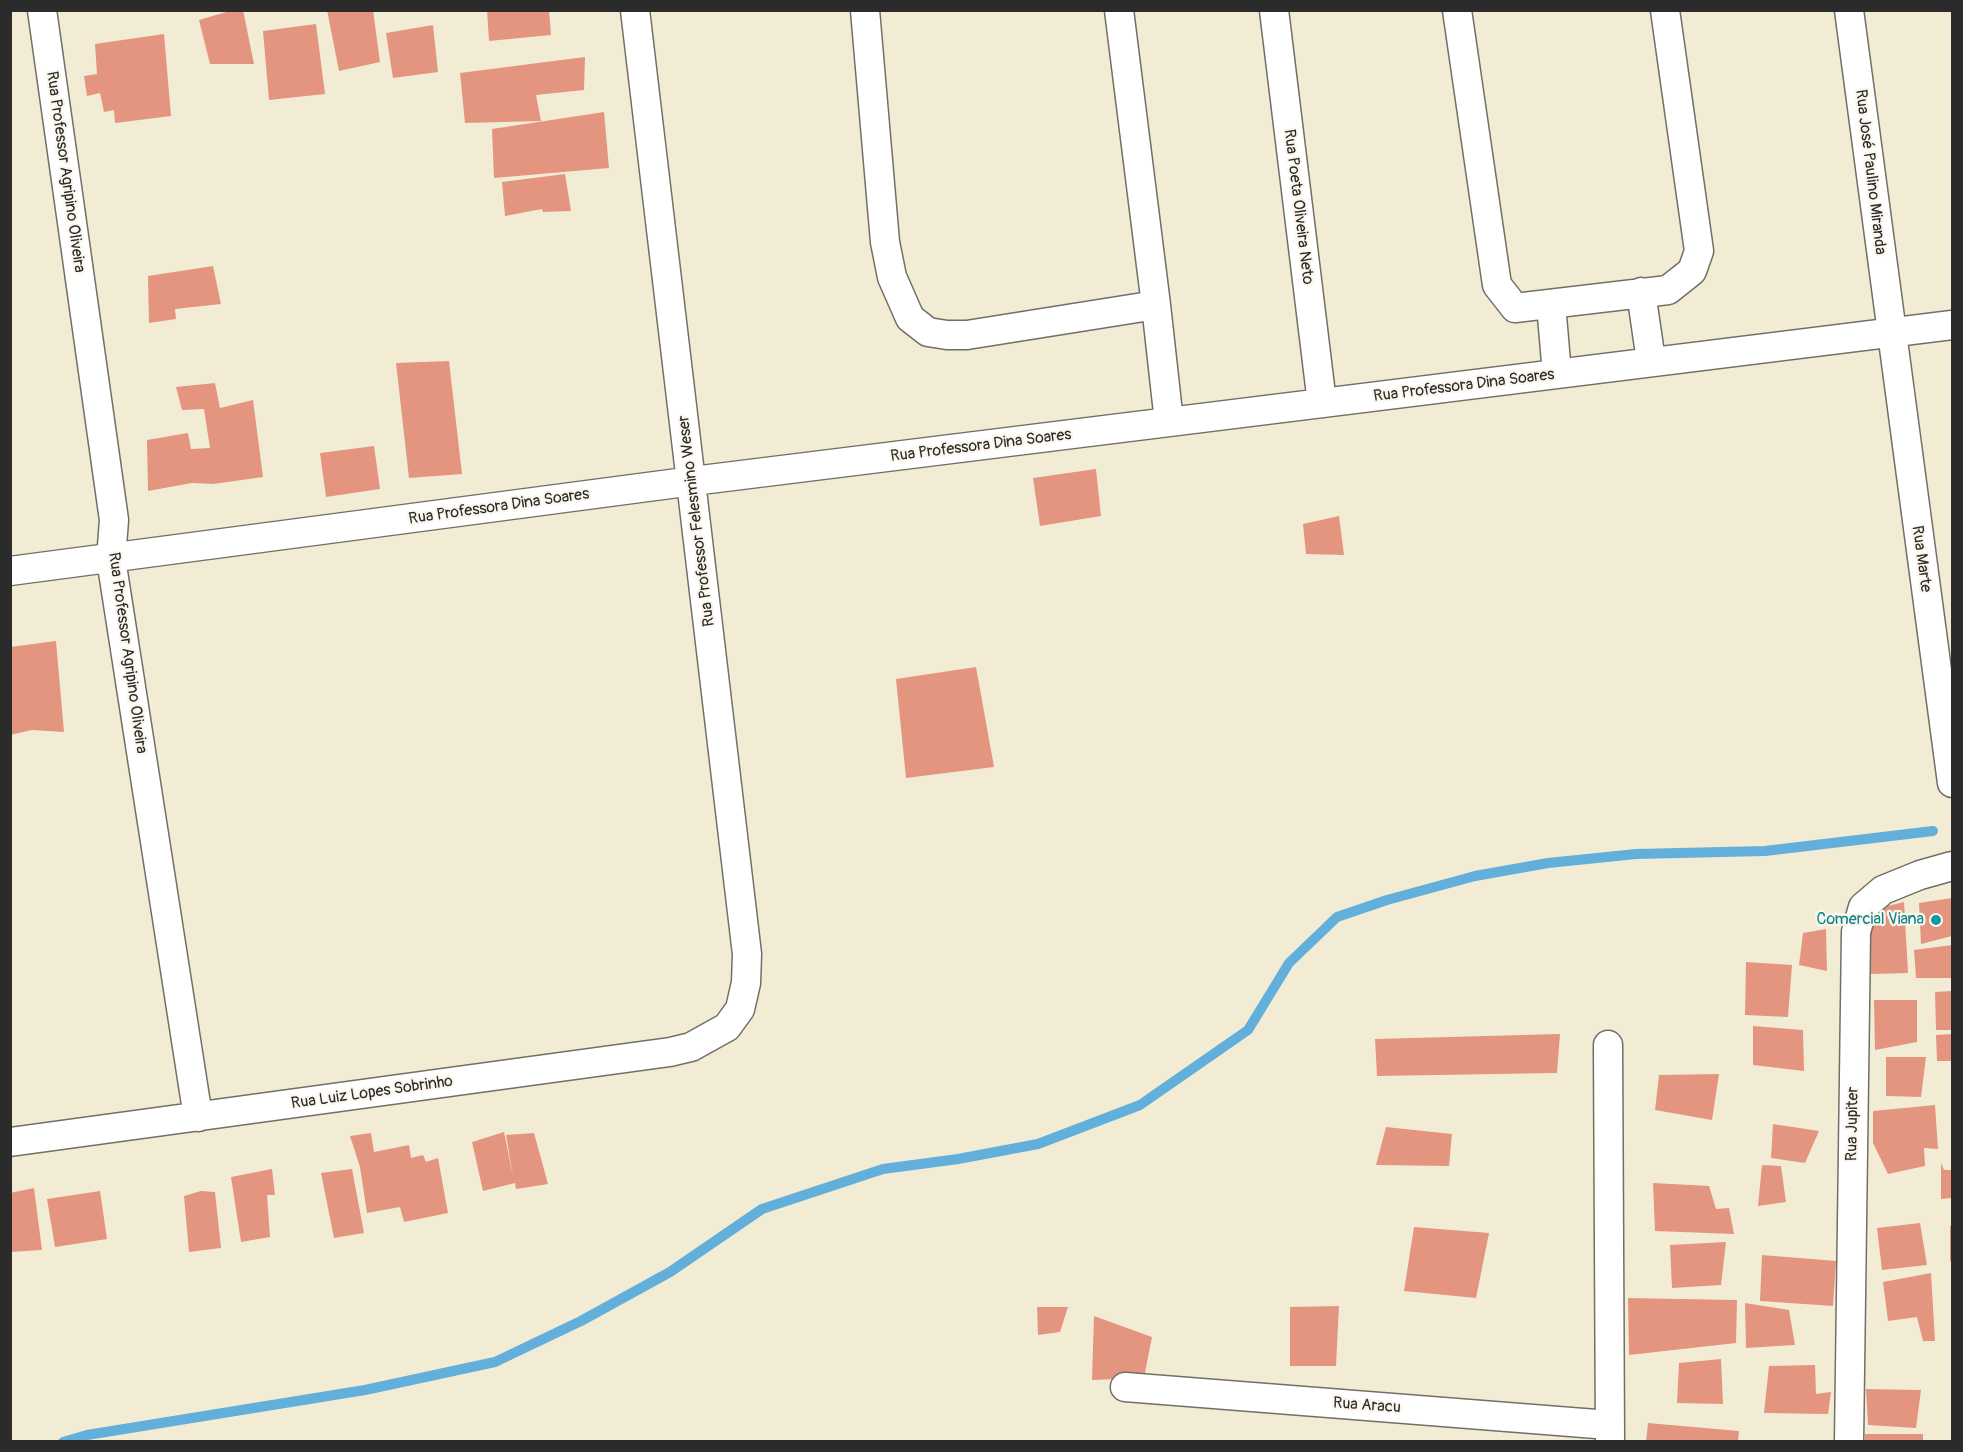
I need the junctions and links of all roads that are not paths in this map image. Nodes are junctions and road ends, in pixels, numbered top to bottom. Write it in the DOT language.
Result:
graph roads {
  1 [pos="42,10"];
  2 [pos="635,10"];
  3 [pos="864,10"];
  4 [pos="1119,10"];
  5 [pos="1274,10"];
  6 [pos="1457,10"];
  7 [pos="1665,10"];
  8 [pos="1849,10"];
  9 [pos="1641,292"];
  10 [pos="1156,304"];
  11 [pos="1551,304"];
  12 [pos="1953,325"];
  13 [pos="1891,334"];
  14 [pos="1651,361"];
  15 [pos="1557,375"];
  16 [pos="1323,403"];
  17 [pos="1169,422"];
  18 [pos="693,481"];
  19 [pos="111,559"];
  20 [pos="10,571"];
  21 [pos="1953,783"];
  22 [pos="1953,866"];
  23 [pos="727,1028"];
  24 [pos="1608,1045"];
  25 [pos="198,1117"];
  26 [pos="10,1142"];
  27 [pos="1125,1387"];
  28 [pos="1610,1433"];
  29 [pos="1849,1442"];
  1 -- 19 [label="street, Rua Professor Agripino Oliveira"];
  2 -- 18 [label="street, Rua Professor Felesmino Weser"];
  3 -- 10 [label="street"];
  4 -- 10 [label="street"];
  5 -- 16 [label="street, Rua Poeta Oliveira Neto"];
  6 -- 11 [label="street"];
  7 -- 9 [label="street"];
  8 -- 13 [label="street, Rua José Paulino Miranda"];
  9 -- 11 [label="street"];
  9 -- 14 [label="street"];
  10 -- 17 [label="street"];
  11 -- 15 [label="street"];
  12 -- 13 [label="street, Rua Professora Dina Soares"];
  13 -- 14 [label="street, Rua Professora Dina Soares"];
  13 -- 21 [label="street, Rua Marte"];
  14 -- 15 [label="street, Rua Professora Dina Soares"];
  15 -- 16 [label="street, Rua Professora Dina Soares"];
  16 -- 17 [label="street, Rua Professora Dina Soares"];
  17 -- 18 [label="street, Rua Professora Dina Soares"];
  18 -- 19 [label="street, Rua Professora Dina Soares"];
  18 -- 23 [label="street, Rua Professor Felesmino Weser"];
  19 -- 20 [label="street, Rua Professora Dina Soares"];
  19 -- 25 [label="street, Rua Professor Agripino Oliveira"];
  22 -- 29 [label="street, Rua Jupiter"];
  23 -- 25 [label="street, Rua Luiz Lopes Sobrinho"];
  24 -- 28 [label="street"];
  25 -- 26 [label="street, Rua Luiz Lopes Sobrinho"];
  27 -- 28 [label="street, Rua Aracu"];
}
